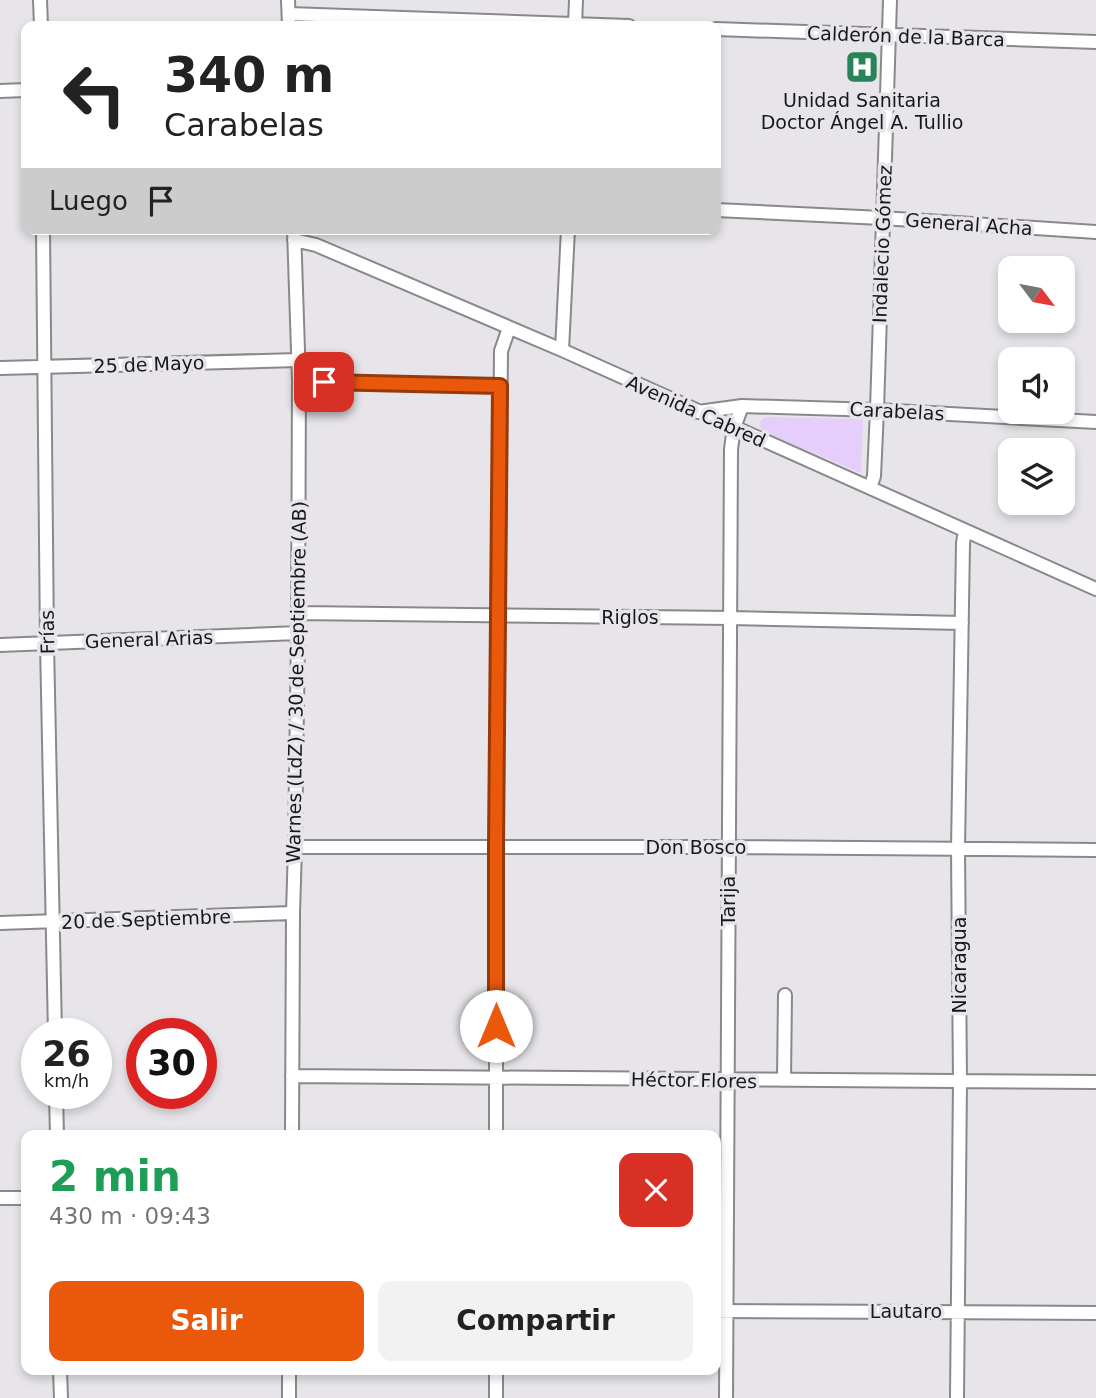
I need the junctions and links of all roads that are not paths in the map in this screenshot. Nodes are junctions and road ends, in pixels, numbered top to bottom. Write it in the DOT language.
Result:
graph roads {
  1 [pos="40,0"];
  2 [pos="288,0"];
  3 [pos="576,0"];
  4 [pos="890,0"];
  5 [pos="289,20"];
  6 [pos="40,21"];
  7 [pos="346,21"];
  8 [pos="575,21"];
  9 [pos="721,29"];
  10 [pos="889,35"];
  11 [pos="1096,43"];
  12 [pos="21,90"];
  13 [pos="0,91"];
  14 [pos="721,210"];
  15 [pos="882,218"];
  16 [pos="1096,232"];
  17 [pos="43,235"];
  18 [pos="293,235"];
  19 [pos="295,235"];
  20 [pos="568,235"];
  21 [pos="509,328"];
  22 [pos="562,350"];
  23 [pos="298,360"];
  24 [pos="45,367"];
  25 [pos="0,368"];
  26 [pos="299,381"];
  27 [pos="500,386"];
  28 [pos="742,406"];
  29 [pos="877,410"];
  30 [pos="698,412"];
  31 [pos="1096,422"];
  32 [pos="734,428"];
  33 [pos="870,488"];
  34 [pos="965,531"];
  35 [pos="1096,589"];
  36 [pos="298,613"];
  37 [pos="499,616"];
  38 [pos="731,618"];
  39 [pos="962,623"];
  40 [pos="298,632"];
  41 [pos="47,643"];
  42 [pos="0,645"];
  43 [pos="295,847"];
  44 [pos="496,847"];
  45 [pos="728,847"];
  46 [pos="958,849"];
  47 [pos="1096,850"];
  48 [pos="293,913"];
  49 [pos="53,922"];
  50 [pos="0,923"];
  51 [pos="785,996"];
  52 [pos="55,1018"];
  53 [pos="292,1076"];
  54 [pos="497,1077"];
  55 [pos="728,1080"];
  56 [pos="784,1080"];
  57 [pos="960,1081"];
  58 [pos="1096,1082"];
  59 [pos="56,1109"];
  60 [pos="57,1130"];
  61 [pos="292,1130"];
  62 [pos="496,1130"];
  63 [pos="0,1198"];
  64 [pos="21,1198"];
  65 [pos="721,1311"];
  66 [pos="957,1311"];
  67 [pos="1096,1313"];
  68 [pos="60,1375"];
  69 [pos="289,1375"];
  70 [pos="496,1375"];
  71 [pos="61,1398"];
  72 [pos="289,1398"];
  73 [pos="496,1398"];
  74 [pos="726,1398"];
  75 [pos="957,1398"];
  1 -- 6 [label="street"];
  2 -- 5 [label="street"];
  3 -- 8 [label="street"];
  4 -- 10 [label="street, Indalecio Gómez"];
  5 -- 7 [label="street"];
  9 -- 10 [label="street, Calderón de la Barca"];
  10 -- 11 [label="street, Calderón de la Barca"];
  10 -- 15 [label="street, Indalecio Gómez"];
  12 -- 13 [label="street"];
  14 -- 15 [label="street, General Acha"];
  15 -- 16 [label="street, General Acha"];
  15 -- 29 [label="street, Indalecio Gómez"];
  17 -- 24 [label="street, Frías"];
  18 -- 23 [label="street, Warnes (LdZ) / 30 de Septiembre (AB)"];
  19 -- 21 [label="street, Avenida Cabred"];
  20 -- 22 [label="street"];
  21 -- 22 [label="street, Avenida Cabred"];
  21 -- 27 [label="street"];
  22 -- 30 [label="street, Avenida Cabred"];
  23 -- 24 [label="street, 25 de Mayo"];
  23 -- 26 [label="street, Warnes (LdZ) / 30 de Septiembre (AB)"];
  24 -- 25 [label="street, 25 de Mayo"];
  24 -- 41 [label="street, Frías"];
  26 -- 27 [label="street"];
  26 -- 36 [label="street, Warnes (LdZ) / 30 de Septiembre (AB)"];
  27 -- 37 [label="street"];
  28 -- 29 [label="street, Carabelas"];
  28 -- 30 [label="street, Carabelas"];
  28 -- 32 [label="street, Tarija"];
  29 -- 31 [label="street, Carabelas"];
  29 -- 33 [label="street, Indalecio Gómez"];
  30 -- 32 [label="street, Avenida Cabred"];
  32 -- 33 [label="street, Avenida Cabred"];
  32 -- 38 [label="street, Tarija"];
  33 -- 34 [label="street, Avenida Cabred"];
  34 -- 35 [label="street, Avenida Cabred"];
  34 -- 39 [label="street, Nicaragua"];
  36 -- 37 [label="street, Riglos"];
  36 -- 40 [label="street, Warnes (LdZ) / 30 de Septiembre (AB)"];
  37 -- 38 [label="street, Riglos"];
  37 -- 44 [label="street"];
  38 -- 39 [label="street, Riglos"];
  38 -- 45 [label="street, Tarija"];
  39 -- 46 [label="street, Nicaragua"];
  40 -- 41 [label="street, General Arias"];
  40 -- 43 [label="street, Warnes (LdZ) / 30 de Septiembre (AB)"];
  41 -- 42 [label="street, General Arias"];
  41 -- 49 [label="street, Frías"];
  43 -- 44 [label="street, Don Bosco"];
  43 -- 48 [label="street, Warnes (LdZ) / 30 de Septiembre (AB)"];
  44 -- 45 [label="street, Don Bosco"];
  44 -- 54 [label="street"];
  45 -- 46 [label="street, Don Bosco"];
  45 -- 55 [label="street, Tarija"];
  46 -- 47 [label="street, Don Bosco"];
  46 -- 57 [label="street, Nicaragua"];
  48 -- 49 [label="street, 20 de Septiembre"];
  48 -- 53 [label="street, Warnes (LdZ) / 30 de Septiembre (AB)"];
  49 -- 50 [label="street, 20 de Septiembre"];
  49 -- 52 [label="street, Frías"];
  51 -- 56 [label="street"];
  53 -- 54 [label="street, Héctor Flores"];
  53 -- 61 [label="street, Warnes (LdZ) / 30 de Septiembre (AB)"];
  54 -- 55 [label="street, Héctor Flores"];
  54 -- 62 [label="street"];
  55 -- 56 [label="street, Héctor Flores"];
  55 -- 65 [label="street, Tarija"];
  56 -- 57 [label="street, Héctor Flores"];
  57 -- 58 [label="street, Héctor Flores"];
  57 -- 66 [label="street, Nicaragua"];
  59 -- 60 [label="street"];
  63 -- 64 [label="street"];
  65 -- 66 [label="street, Lautaro"];
  65 -- 74 [label="street, Tarija"];
  66 -- 67 [label="street, Lautaro"];
  66 -- 75 [label="street, Nicaragua"];
  68 -- 71 [label="street"];
  69 -- 72 [label="street"];
  70 -- 73 [label="street"];
}
